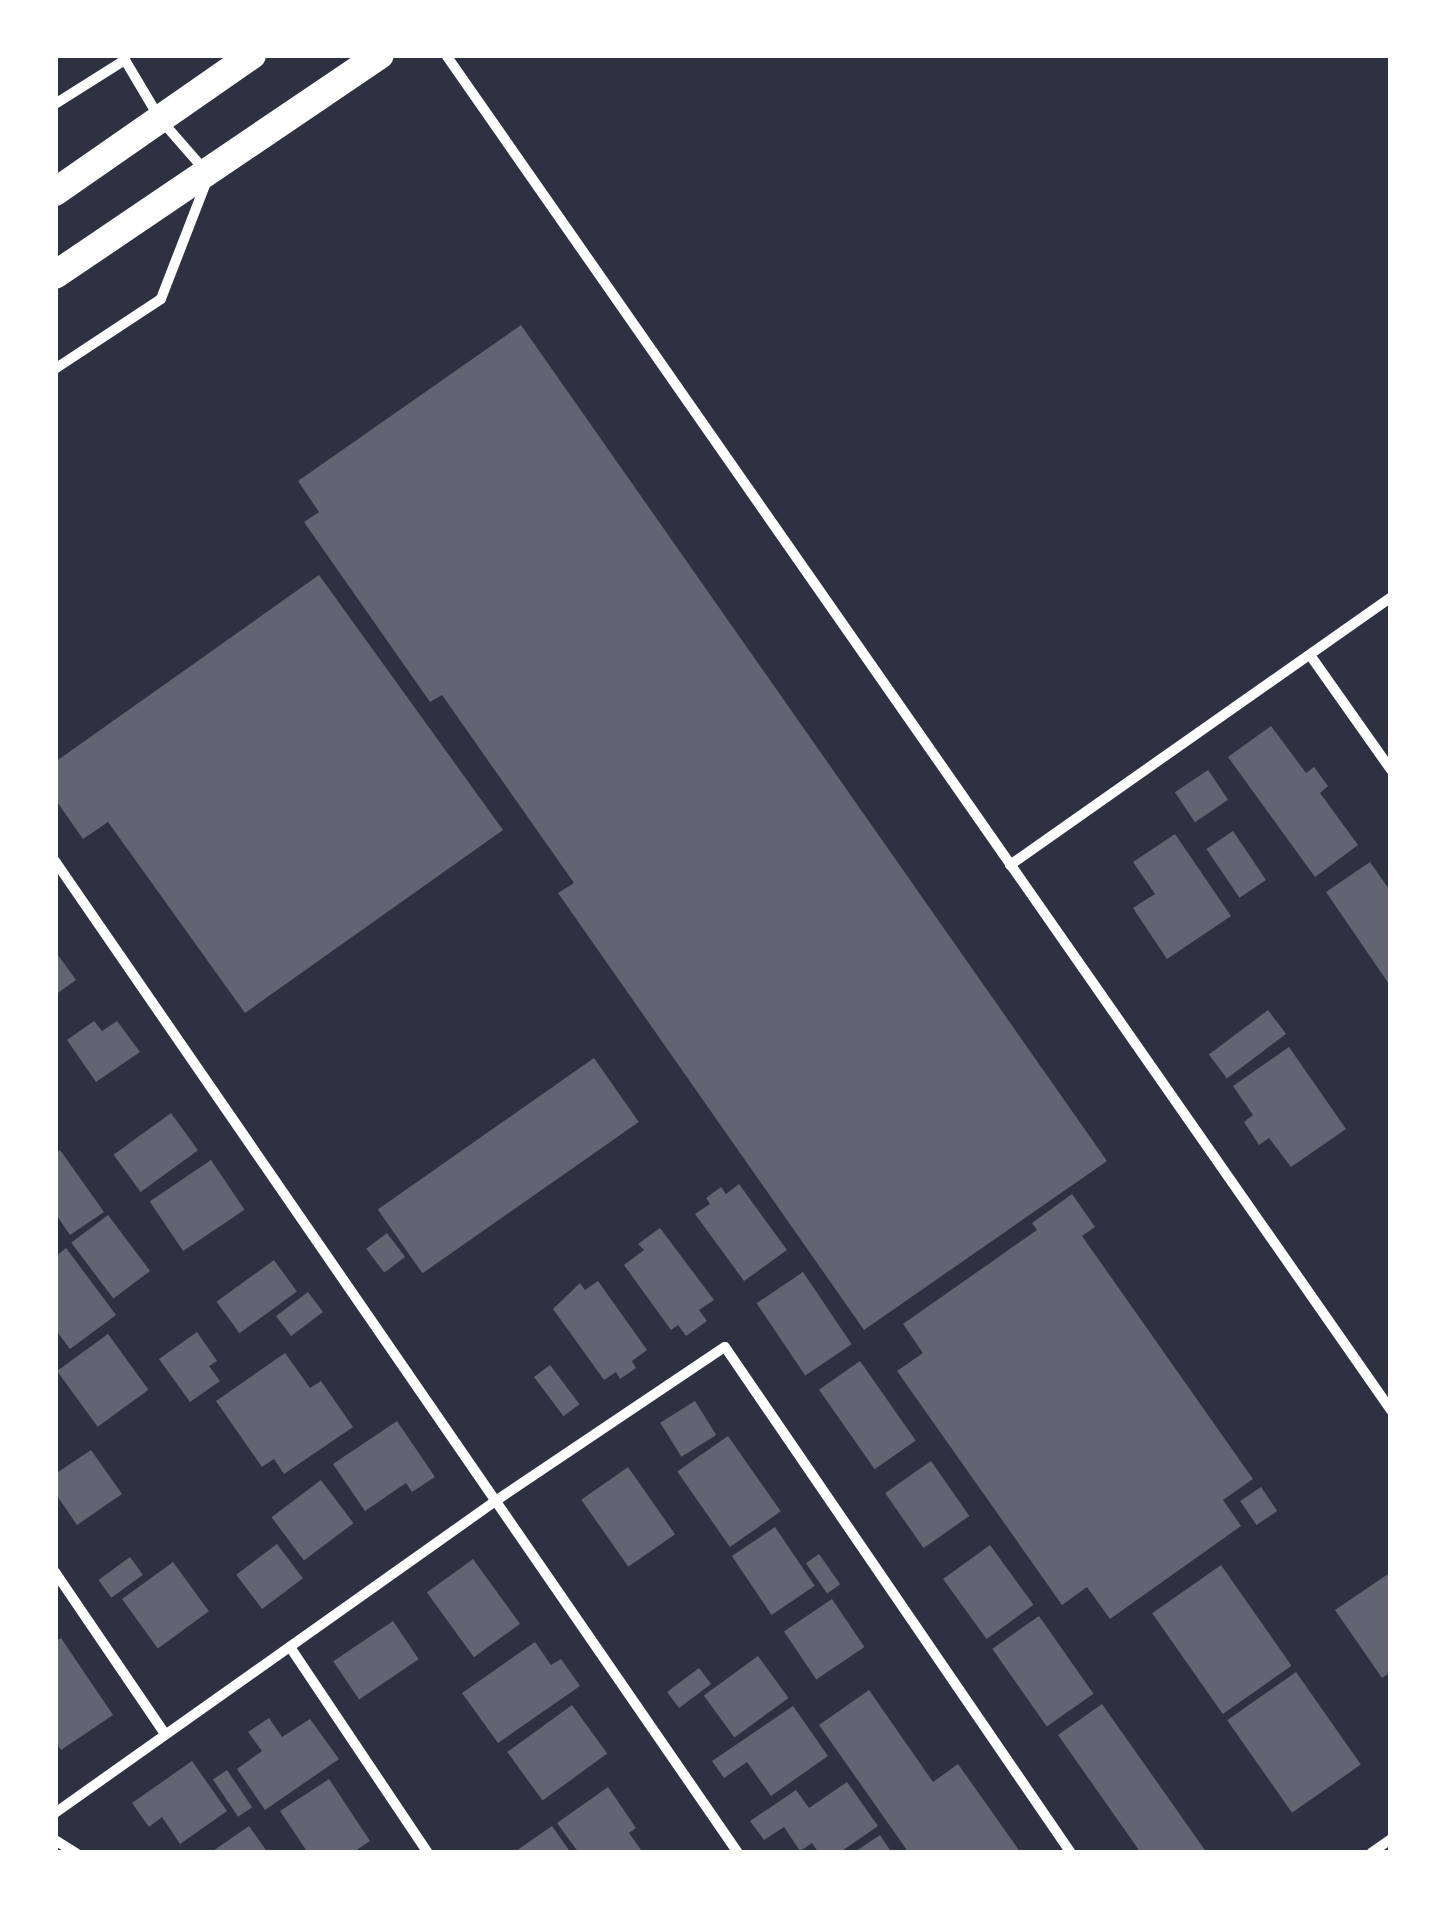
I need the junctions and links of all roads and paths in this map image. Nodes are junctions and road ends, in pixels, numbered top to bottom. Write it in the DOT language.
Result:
graph roads {
  1 [pos="252,55"];
  2 [pos="380,55"];
  3 [pos="446,55"];
  4 [pos="55,104"];
  5 [pos="160,119"];
  6 [pos="209,175"];
  7 [pos="55,192"];
  8 [pos="55,275"];
  9 [pos="55,370"];
  10 [pos="1391,598"];
  11 [pos="1310,655"];
  12 [pos="1391,770"];
  13 [pos="55,861"];
  14 [pos="1010,865"];
  15 [pos="1391,1410"];
  16 [pos="494,1502"];
  17 [pos="55,1572"];
  18 [pos="290,1647"];
  19 [pos="165,1734"];
  20 [pos="55,1813"];
  21 [pos="1391,1839"];
  22 [pos="55,1840"];
  23 [pos="1377,1851"];
  24 [pos="76,1853"];
  25 [pos="428,1853"];
  26 [pos="738,1853"];
  27 [pos="1071,1853"];
  1 -- 5 [label="highway"];
  2 -- 6 [label="highway"];
  3 -- 14 [label="street"];
  4 -- 5 [label="street"];
  5 -- 6 [label="street"];
  5 -- 7 [label="highway"];
  6 -- 8 [label="highway"];
  6 -- 9 [label="street"];
  10 -- 11 [label="street"];
  11 -- 12 [label="street"];
  11 -- 14 [label="street"];
  13 -- 16 [label="street"];
  14 -- 15 [label="street"];
  16 -- 18 [label="street"];
  16 -- 26 [label="street"];
  16 -- 27 [label="street"];
  17 -- 19 [label="street"];
  18 -- 19 [label="street"];
  18 -- 25 [label="street"];
  19 -- 20 [label="street"];
  21 -- 23 [label="street"];
  22 -- 24 [label="street"];
}
